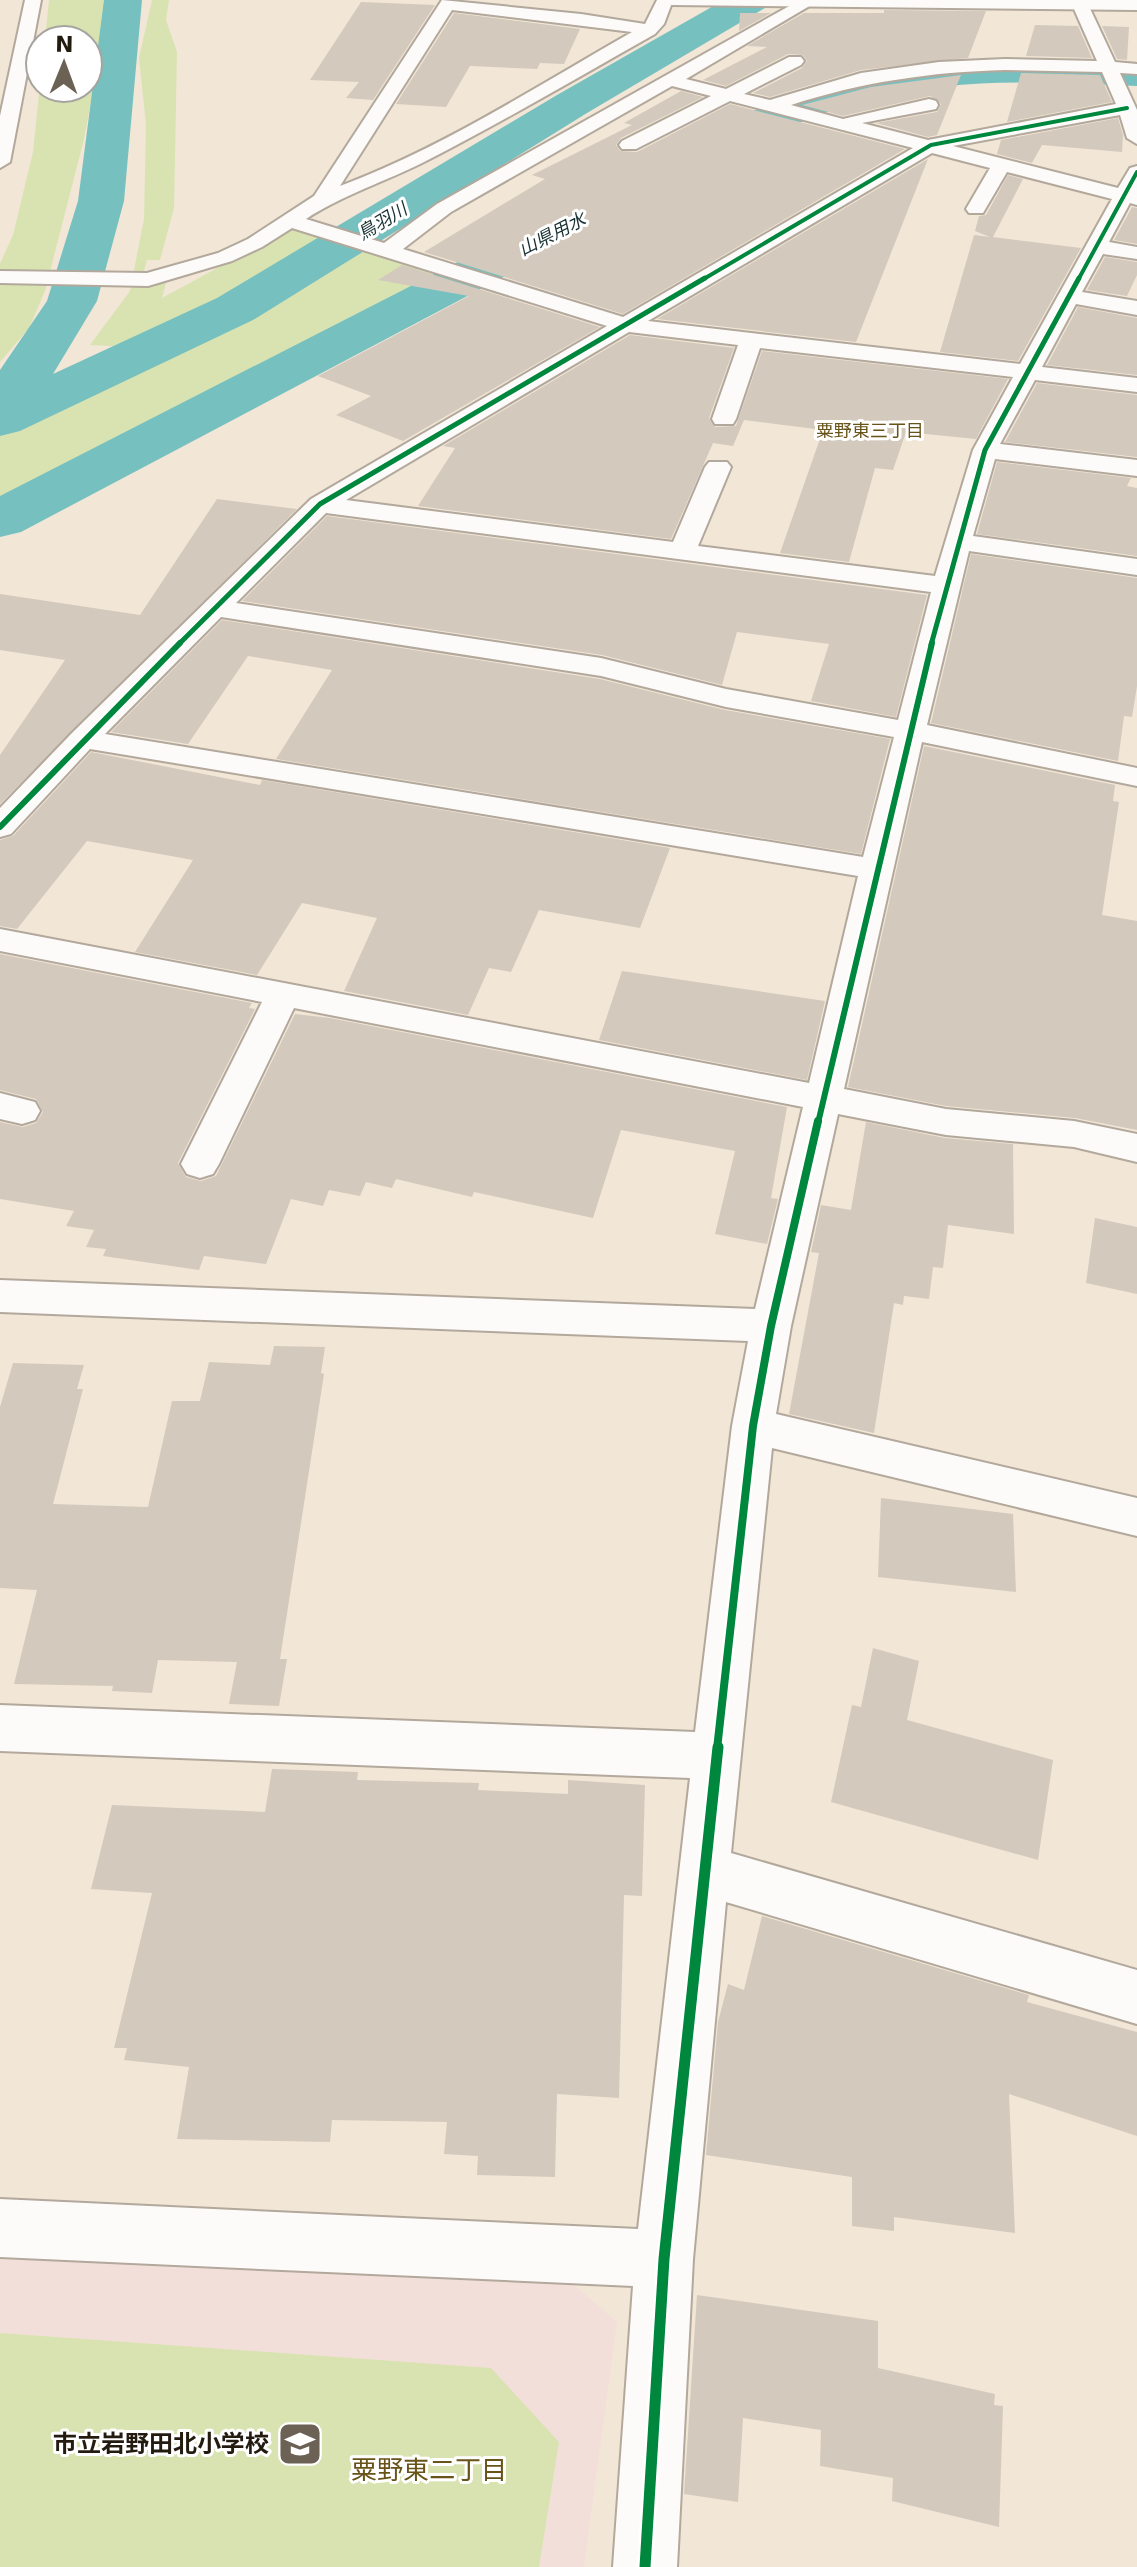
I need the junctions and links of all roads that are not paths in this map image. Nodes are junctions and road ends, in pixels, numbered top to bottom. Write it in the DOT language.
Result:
graph roads {
  1 [pos="33,0"];
  2 [pos="667,0"];
  3 [pos="715,1"];
  4 [pos="798,1"];
  5 [pos="810,1"];
  6 [pos="840,1"];
  7 [pos="449,2"];
  8 [pos="1079,2"];
  9 [pos="1137,5"];
  10 [pos="649,30"];
  11 [pos="795,61"];
  12 [pos="1137,69"];
  13 [pos="1111,71"];
  14 [pos="669,80"];
  15 [pos="729,94"];
  16 [pos="929,105"];
  17 [pos="784,108"];
  18 [pos="1131,114"];
  19 [pos="4,116"];
  20 [pos="839,122"];
  21 [pos="1137,138"];
  22 [pos="629,145"];
  23 [pos="931,145"];
  24 [pos="0,162"];
  25 [pos="1002,164"];
  26 [pos="1132,189"];
  27 [pos="321,200"];
  28 [pos="976,209"];
  29 [pos="299,223"];
  30 [pos="382,247"];
  31 [pos="1117,250"];
  32 [pos="0,277"];
  33 [pos="1069,296"];
  34 [pos="1137,308"];
  35 [pos="626,325"];
  36 [pos="751,340"];
  37 [pos="1026,373"];
  38 [pos="1137,385"];
  39 [pos="724,419"];
  40 [pos="985,450"];
  41 [pos="718,467"];
  42 [pos="1137,468"];
  43 [pos="320,504"];
  44 [pos="958,542"];
  45 [pos="683,551"];
  46 [pos="1137,567"];
  47 [pos="946,586"];
  48 [pos="214,608"];
  49 [pos="912,731"];
  50 [pos="83,739"];
  51 [pos="1137,777"];
  52 [pos="0,827"];
  53 [pos="876,869"];
  54 [pos="0,940"];
  55 [pos="283,995"];
  56 [pos="821,1099"];
  57 [pos="1137,1148"];
  58 [pos="200,1164"];
  59 [pos="0,1296"];
  60 [pos="771,1326"];
  61 [pos="753,1426"];
  62 [pos="1137,1517"];
  63 [pos="0,1728"];
  64 [pos="715,1756"];
  65 [pos="704,1870"];
  66 [pos="1137,1997"];
  67 [pos="0,2228"];
  68 [pos="664,2259"];
  69 [pos="645,2567"];
  1 -- 19 [label="street"];
  2 -- 3 [label="street"];
  2 -- 10 [label="street"];
  3 -- 4 [label="street"];
  4 -- 5 [label="street"];
  5 -- 6 [label="street"];
  5 -- 14 [label="street"];
  6 -- 8 [label="street"];
  7 -- 10 [label="street"];
  7 -- 27 [label="street"];
  8 -- 9 [label="street"];
  8 -- 13 [label="street"];
  10 -- 27 [label="street"];
  11 -- 15 [label="street"];
  12 -- 13 [label="street"];
  13 -- 17 [label="street"];
  13 -- 18 [label="street"];
  14 -- 15 [label="street"];
  14 -- 30 [label="street"];
  15 -- 17 [label="street"];
  15 -- 22 [label="street"];
  16 -- 20 [label="street"];
  17 -- 20 [label="street"];
  18 -- 21 [label="street"];
  18 -- 23 [label="street"];
  19 -- 24 [label="street"];
  20 -- 23 [label="street"];
  23 -- 25 [label="street"];
  23 -- 35 [label="street"];
  25 -- 26 [label="street"];
  25 -- 28 [label="street"];
  26 -- 31 [label="street"];
  27 -- 29 [label="street"];
  29 -- 30 [label="street"];
  29 -- 32 [label="street"];
  30 -- 35 [label="street"];
  31 -- 33 [label="street"];
  33 -- 34 [label="street"];
  33 -- 37 [label="street"];
  35 -- 36 [label="street"];
  35 -- 43 [label="street"];
  36 -- 37 [label="street"];
  36 -- 39 [label="street"];
  37 -- 38 [label="street"];
  37 -- 40 [label="street"];
  40 -- 42 [label="street"];
  40 -- 44 [label="street"];
  41 -- 45 [label="street"];
  43 -- 45 [label="street"];
  43 -- 48 [label="street"];
  44 -- 46 [label="street"];
  44 -- 47 [label="street"];
  45 -- 47 [label="street"];
  47 -- 49 [label="street"];
  48 -- 49 [label="street"];
  48 -- 50 [label="street"];
  49 -- 51 [label="street"];
  49 -- 53 [label="street"];
  50 -- 52 [label="street"];
  50 -- 53 [label="street"];
  53 -- 56 [label="street"];
  54 -- 55 [label="street"];
  55 -- 56 [label="street"];
  55 -- 58 [label="street"];
  56 -- 57 [label="street"];
  56 -- 60 [label="street"];
  59 -- 60 [label="street"];
  60 -- 61 [label="street"];
  61 -- 62 [label="street"];
  61 -- 64 [label="street"];
  63 -- 64 [label="street"];
  64 -- 65 [label="street"];
  65 -- 66 [label="street"];
  65 -- 68 [label="street"];
  67 -- 68 [label="street"];
  68 -- 69 [label="street"];
}
